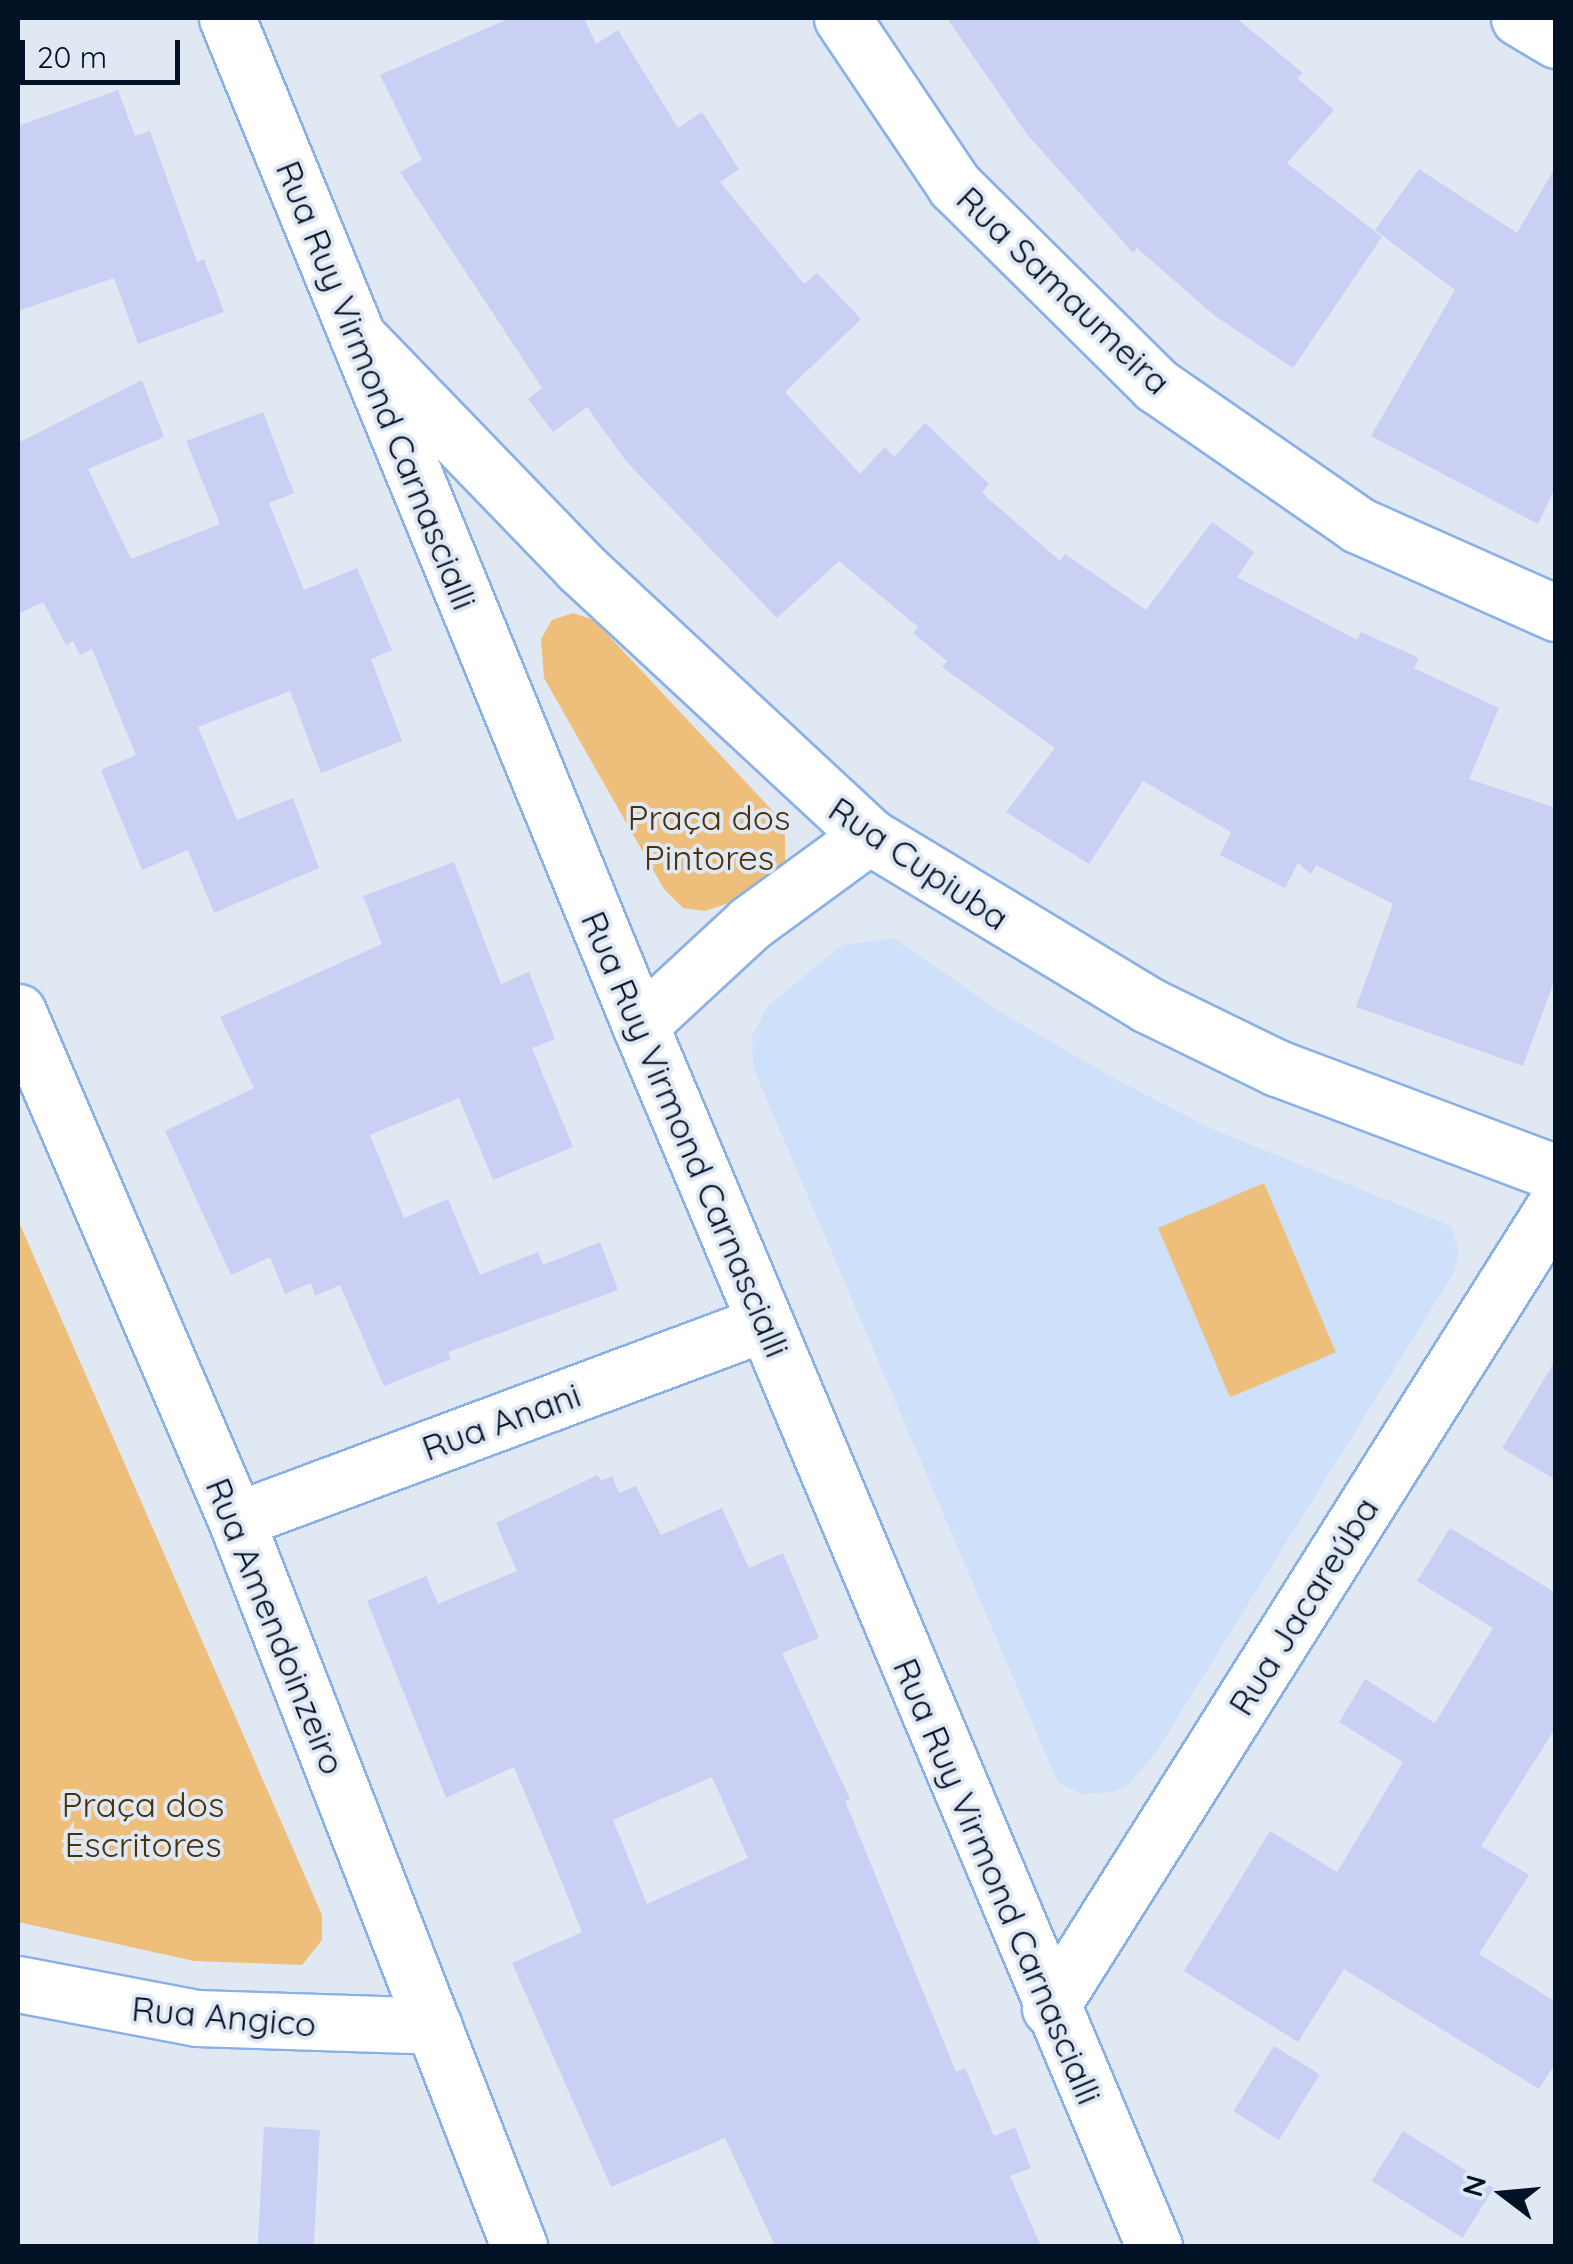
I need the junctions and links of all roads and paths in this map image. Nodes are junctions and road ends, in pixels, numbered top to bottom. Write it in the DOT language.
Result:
graph roads {
  1 [pos="227,18"];
  2 [pos="842,18"];
  3 [pos="1519,18"];
  4 [pos="1556,40"];
  5 [pos="358,337"];
  6 [pos="1556,612"];
  7 [pos="869,836"];
  8 [pos="18,1012"];
  9 [pos="640,1025"];
  10 [pos="1556,1173"];
  11 [pos="1556,1204"];
  12 [pos="765,1323"];
  13 [pos="236,1520"];
  14 [pos="18,1984"];
  15 [pos="1050,2008"];
  16 [pos="434,2026"];
  17 [pos="518,2246"];
  18 [pos="1154,2246"];
  1 -- 5 [label="street, Rua Ruy Virmond Carnascialli"];
  2 -- 6 [label="street, Rua Samaumeira"];
  3 -- 4 [label="street"];
  5 -- 7 [label="street, Rua Cupiuba"];
  5 -- 9 [label="street, Rua Ruy Virmond Carnascialli"];
  7 -- 9 [label="street"];
  7 -- 10 [label="street, Rua Cupiuba"];
  8 -- 13 [label="street, Rua Amendoinzeiro"];
  9 -- 12 [label="street, Rua Ruy Virmond Carnascialli"];
  11 -- 15 [label="street, Rua Jacareúba"];
  12 -- 13 [label="street, Rua Anani"];
  12 -- 15 [label="street, Rua Ruy Virmond Carnascialli"];
  13 -- 16 [label="street, Rua Amendoinzeiro"];
  14 -- 16 [label="street, Rua Angico"];
  15 -- 18 [label="street, Rua Ruy Virmond Carnascialli"];
  16 -- 17 [label="street, Rua Amendoinzeiro"];
}
